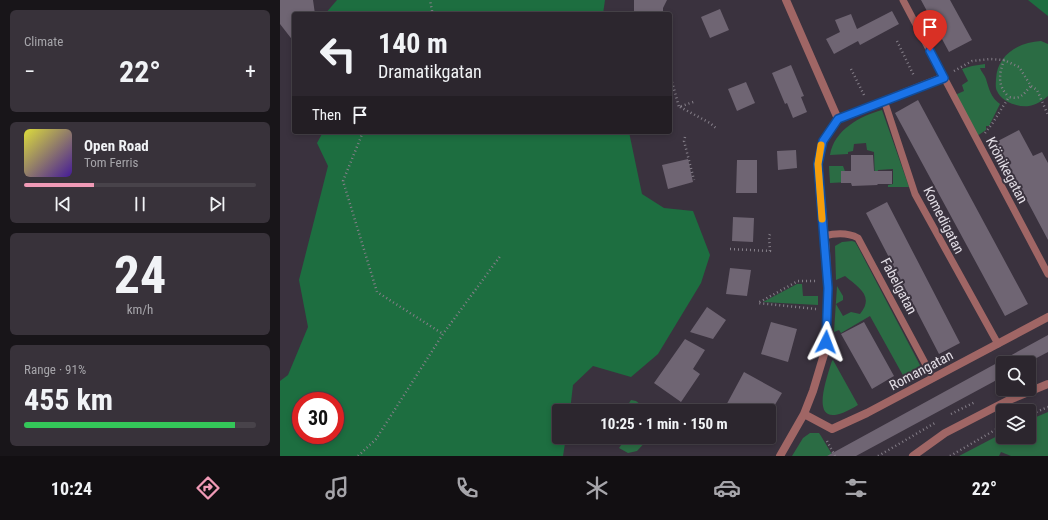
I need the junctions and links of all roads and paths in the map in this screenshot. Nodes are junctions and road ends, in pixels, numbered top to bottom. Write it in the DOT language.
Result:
graph roads {
  1 [pos="430,0"];
  2 [pos="786,0"];
  3 [pos="903,0"];
  4 [pos="431,12"];
  5 [pos="897,41"];
  6 [pos="1004,60"];
  7 [pos="851,69"];
  8 [pos="944,78"];
  9 [pos="672,82"];
  10 [pos="919,86"];
  11 [pos="1031,86"];
  12 [pos="1008,97"];
  13 [pos="884,100"];
  14 [pos="696,101"];
  15 [pos="870,106"];
  16 [pos="679,107"];
  17 [pos="1048,115"];
  18 [pos="838,119"];
  19 [pos="717,129"];
  20 [pos="362,134"];
  21 [pos="685,137"];
  22 [pos="976,139"];
  23 [pos="694,180"];
  24 [pos="771,232"];
  25 [pos="824,236"];
  26 [pos="730,249"];
  27 [pos="501,255"];
  28 [pos="1048,274"];
  29 [pos="819,281"];
  30 [pos="820,309"];
  31 [pos="1048,317"];
  32 [pos="443,334"];
  33 [pos="998,344"];
  34 [pos="933,378"];
  35 [pos="1048,384"];
  36 [pos="1048,407"];
  37 [pos="1036,412"];
  38 [pos="804,414"];
  39 [pos="996,430"];
  40 [pos="358,456"];
  41 [pos="780,456"];
  42 [pos="913,456"];
  43 [pos="950,456"];
  1 -- 4 [label="path"];
  2 -- 18 [label="street"];
  3 -- 8 [label="lane, Krönikegatan"];
  5 -- 10 [label="path"];
  6 -- 8 [label="path"];
  6 -- 11 [label="path"];
  6 -- 12 [label="path"];
  7 -- 15 [label="path"];
  8 -- 10 [label="street"];
  8 -- 22 [label="lane, Krönikegatan"];
  9 -- 16 [label="path"];
  10 -- 13 [label="street"];
  11 -- 12 [label="path"];
  11 -- 17 [label="path"];
  12 -- 22 [label="path"];
  13 -- 15 [label="street"];
  13 -- 33 [label="lane, Komedigatan"];
  14 -- 16 [label="path"];
  15 -- 18 [label="street"];
  16 -- 19 [label="path"];
  18 -- 25 [label="street"];
  20 -- 32 [label="path"];
  21 -- 23 [label="path"];
  22 -- 28 [label="lane, Krönikegatan"];
  24 -- 26 [label="path"];
  25 -- 34 [label="lane, Fabelgatan"];
  25 -- 38 [label="street"];
  27 -- 32 [label="path"];
  29 -- 30 [label="path"];
  31 -- 33 [label="street, Romangatan"];
  32 -- 40 [label="path"];
  33 -- 34 [label="street, Romangatan"];
  34 -- 38 [label="street, Romangatan"];
  35 -- 42 [label="street"];
  36 -- 37 [label="path"];
  38 -- 41 [label="street"];
  39 -- 43 [label="path"];
}
